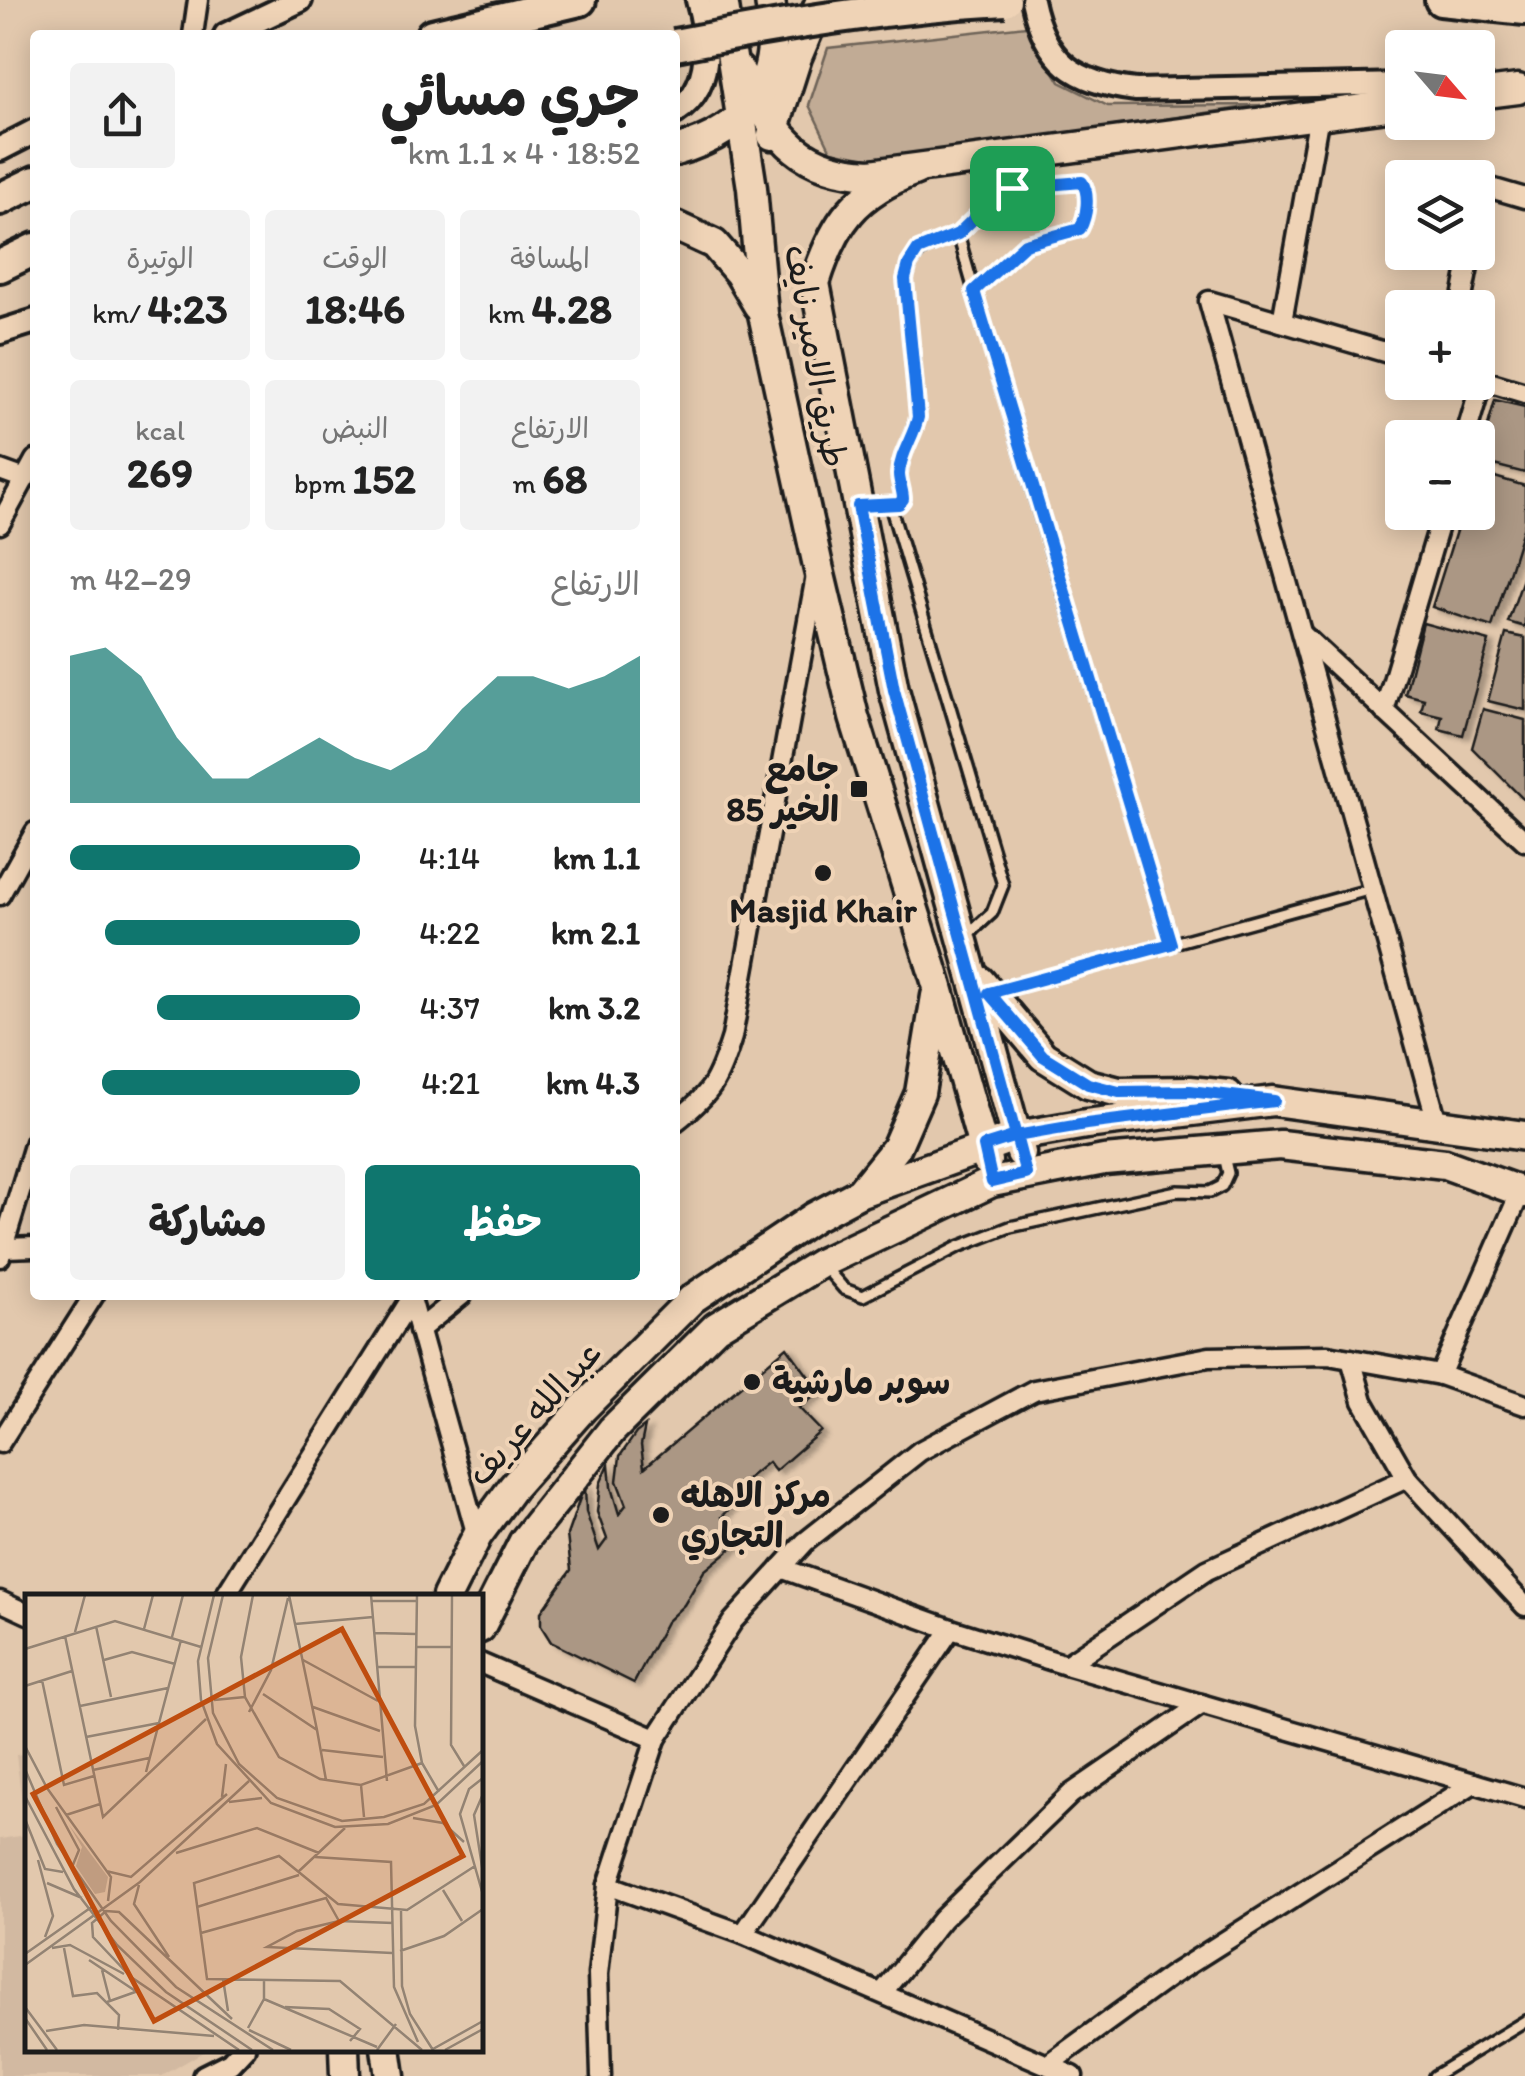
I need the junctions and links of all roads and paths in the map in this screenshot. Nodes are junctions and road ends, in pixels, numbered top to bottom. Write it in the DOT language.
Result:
graph roads {
  1 [pos="198,0"];
  2 [pos="580,0"];
  3 [pos="698,0"];
  4 [pos="723,0"];
  5 [pos="770,0"];
  6 [pos="821,0"];
  7 [pos="1005,0"];
  8 [pos="1032,0"];
  9 [pos="1441,0"];
  10 [pos="297,1"];
  11 [pos="1525,9"];
  12 [pos="193,30"];
  13 [pos="236,30"];
  14 [pos="453,30"];
  15 [pos="680,44"];
  16 [pos="1385,84"];
  17 [pos="1522,88"];
  18 [pos="1495,90"];
  19 [pos="1385,106"];
  20 [pos="680,108"];
  21 [pos="749,108"];
  22 [pos="1319,116"];
  23 [pos="774,128"];
  24 [pos="30,134"];
  25 [pos="0,149"];
  26 [pos="680,149"];
  27 [pos="916,170"];
  28 [pos="30,184"];
  29 [pos="752,188"];
  30 [pos="1495,189"];
  31 [pos="1525,198"];
  32 [pos="0,199"];
  33 [pos="680,228"];
  34 [pos="958,234"];
  35 [pos="30,251"];
  36 [pos="0,266"];
  37 [pos="974,291"];
  38 [pos="763,314"];
  39 [pos="1282,322"];
  40 [pos="30,323"];
  41 [pos="0,332"];
  42 [pos="1385,352"];
  43 [pos="1495,384"];
  44 [pos="1525,393"];
  45 [pos="30,469"];
  46 [pos="0,470"];
  47 [pos="25,478"];
  48 [pos="890,505"];
  49 [pos="858,506"];
  50 [pos="0,524"];
  51 [pos="1438,530"];
  52 [pos="818,566"];
  53 [pos="1301,634"];
  54 [pos="1384,710"];
  55 [pos="30,841"];
  56 [pos="1525,841"];
  57 [pos="1372,889"];
  58 [pos="0,895"];
  59 [pos="962,941"];
  60 [pos="1171,944"];
  61 [pos="970,968"];
  62 [pos="937,984"];
  63 [pos="989,993"];
  64 [pos="1274,1101"];
  65 [pos="680,1118"];
  66 [pos="1437,1122"];
  67 [pos="1016,1136"];
  68 [pos="1525,1136"];
  69 [pos="984,1146"];
  70 [pos="1223,1150"];
  71 [pos="30,1159"];
  72 [pos="1026,1174"];
  73 [pos="992,1182"];
  74 [pos="861,1192"];
  75 [pos="1523,1192"];
  76 [pos="30,1247"];
  77 [pos="3,1252"];
  78 [pos="821,1263"];
  79 [pos="91,1300"];
  80 [pos="408,1300"];
  81 [pos="411,1300"];
  82 [pos="456,1300"];
  83 [pos="420,1330"];
  84 [pos="1351,1359"];
  85 [pos="1440,1375"];
  86 [pos="1525,1405"];
  87 [pos="0,1443"];
  88 [pos="1407,1478"];
  89 [pos="477,1536"];
  90 [pos="782,1568"];
  91 [pos="226,1594"];
  92 [pos="448,1594"];
  93 [pos="0,1601"];
  94 [pos="1525,1606"];
  95 [pos="25,1613"];
  96 [pos="482,1624"];
  97 [pos="952,1629"];
  98 [pos="482,1665"];
  99 [pos="1066,1665"];
  100 [pos="1202,1704"];
  101 [pos="656,1739"];
  102 [pos="1474,1783"];
  103 [pos="1525,1798"];
  104 [pos="608,1885"];
  105 [pos="743,1934"];
  106 [pos="882,1993"];
  107 [pos="1525,2021"];
  108 [pos="241,2051"];
  109 [pos="344,2051"];
  110 [pos="386,2051"];
  111 [pos="1049,2064"];
  112 [pos="204,2076"];
  113 [pos="345,2076"];
  114 [pos="390,2076"];
  115 [pos="601,2076"];
  116 [pos="1073,2076"];
  117 [pos="1434,2076"];
  1 -- 12 [label="street"];
  2 -- 14 [label="highway"];
  3 -- 20 [label="main road"];
  4 -- 21 [label="main road"];
  5 -- 21 [label="main road"];
  6 -- 23 [label="main road"];
  7 -- 15 [label="highway, bridge"];
  8 -- 16 [label="street"];
  9 -- 11 [label="highway"];
  10 -- 13 [label="main road"];
  17 -- 18 [label="main road"];
  19 -- 22 [label="main road"];
  21 -- 23 [label="main road"];
  21 -- 26 [label="main road"];
  21 -- 29 [label="main road, طريق الامير نايف"];
  22 -- 27 [label="main road"];
  22 -- 39 [label="street"];
  23 -- 27 [label="main road"];
  23 -- 29 [label="main road"];
  24 -- 25 [label="main road"];
  27 -- 49 [label="main road, طريق الامير نايف"];
  28 -- 32 [label="highway"];
  29 -- 38 [label="main road, طريق الامير نايف"];
  30 -- 31 [label="street"];
  33 -- 38 [label="main road"];
  34 -- 37 [label="lane"];
  34 -- 37 [label="lane"];
  34 -- 48 [label="lane"];
  35 -- 36 [label="highway"];
  37 -- 60 [label="lane"];
  38 -- 52 [label="main road, طريق الامير نايف"];
  39 -- 42 [label="street"];
  39 -- 53 [label="street"];
  40 -- 41 [label="main road"];
  43 -- 44 [label="street"];
  45 -- 47 [label="street"];
  46 -- 47 [label="street"];
  47 -- 50 [label="street"];
  48 -- 49 [label="lane"];
  48 -- 59 [label="lane"];
  49 -- 59 [label="main road, طريق الامير نايف"];
  51 -- 54 [label="street"];
  52 -- 62 [label="main road, طريق الامير نايف"];
  52 -- 65 [label="street"];
  53 -- 54 [label="street"];
  53 -- 57 [label="street"];
  54 -- 56 [label="street"];
  55 -- 58 [label="street"];
  57 -- 60 [label="lane"];
  57 -- 66 [label="street"];
  59 -- 61 [label="main road, طريق الامير نايف"];
  60 -- 63 [label="lane"];
  61 -- 63 [label="main road"];
  61 -- 67 [label="main road, طريق الامير نايف"];
  62 -- 69 [label="main road, طريق الامير نايف"];
  62 -- 74 [label="main road"];
  63 -- 64 [label="main road"];
  64 -- 66 [label="main road"];
  64 -- 67 [label="main road, عبدالله عريف"];
  66 -- 68 [label="main road"];
  67 -- 69 [label="main road, عبدالله عريف"];
  67 -- 72 [label="main road, طريق الامير نايف"];
  69 -- 73 [label="main road, طريق الامير نايف"];
  69 -- 74 [label="main road, عبدالله عريف"];
  70 -- 72 [label="main road"];
  70 -- 75 [label="main road"];
  70 -- 78 [label="lane"];
  71 -- 77 [label="street"];
  72 -- 73 [label="main road, عبدالله عريف"];
  73 -- 78 [label="main road, عبدالله عريف"];
  74 -- 89 [label="main road, عبدالله عريف"];
  75 -- 85 [label="street"];
  76 -- 77 [label="street"];
  78 -- 96 [label="main road, عبدالله عريف"];
  79 -- 87 [label="street"];
  80 -- 91 [label="street"];
  81 -- 83 [label="street"];
  82 -- 83 [label="street"];
  83 -- 89 [label="street"];
  84 -- 85 [label="street"];
  84 -- 88 [label="street"];
  84 -- 90 [label="street"];
  85 -- 86 [label="street"];
  88 -- 94 [label="street"];
  88 -- 99 [label="street"];
  89 -- 92 [label="main road, عبدالله عريف"];
  90 -- 97 [label="street"];
  90 -- 101 [label="street"];
  93 -- 95 [label="street"];
  97 -- 99 [label="street"];
  97 -- 105 [label="street"];
  98 -- 101 [label="street"];
  99 -- 100 [label="street"];
  100 -- 102 [label="street"];
  100 -- 106 [label="street"];
  101 -- 104 [label="street"];
  102 -- 103 [label="street"];
  102 -- 111 [label="street"];
  104 -- 105 [label="street"];
  104 -- 115 [label="street"];
  105 -- 106 [label="street"];
  106 -- 111 [label="street"];
  107 -- 117 [label="lane"];
  108 -- 112 [label="street"];
  109 -- 113 [label="main road"];
  110 -- 114 [label="main road"];
  111 -- 116 [label="street"];
}
